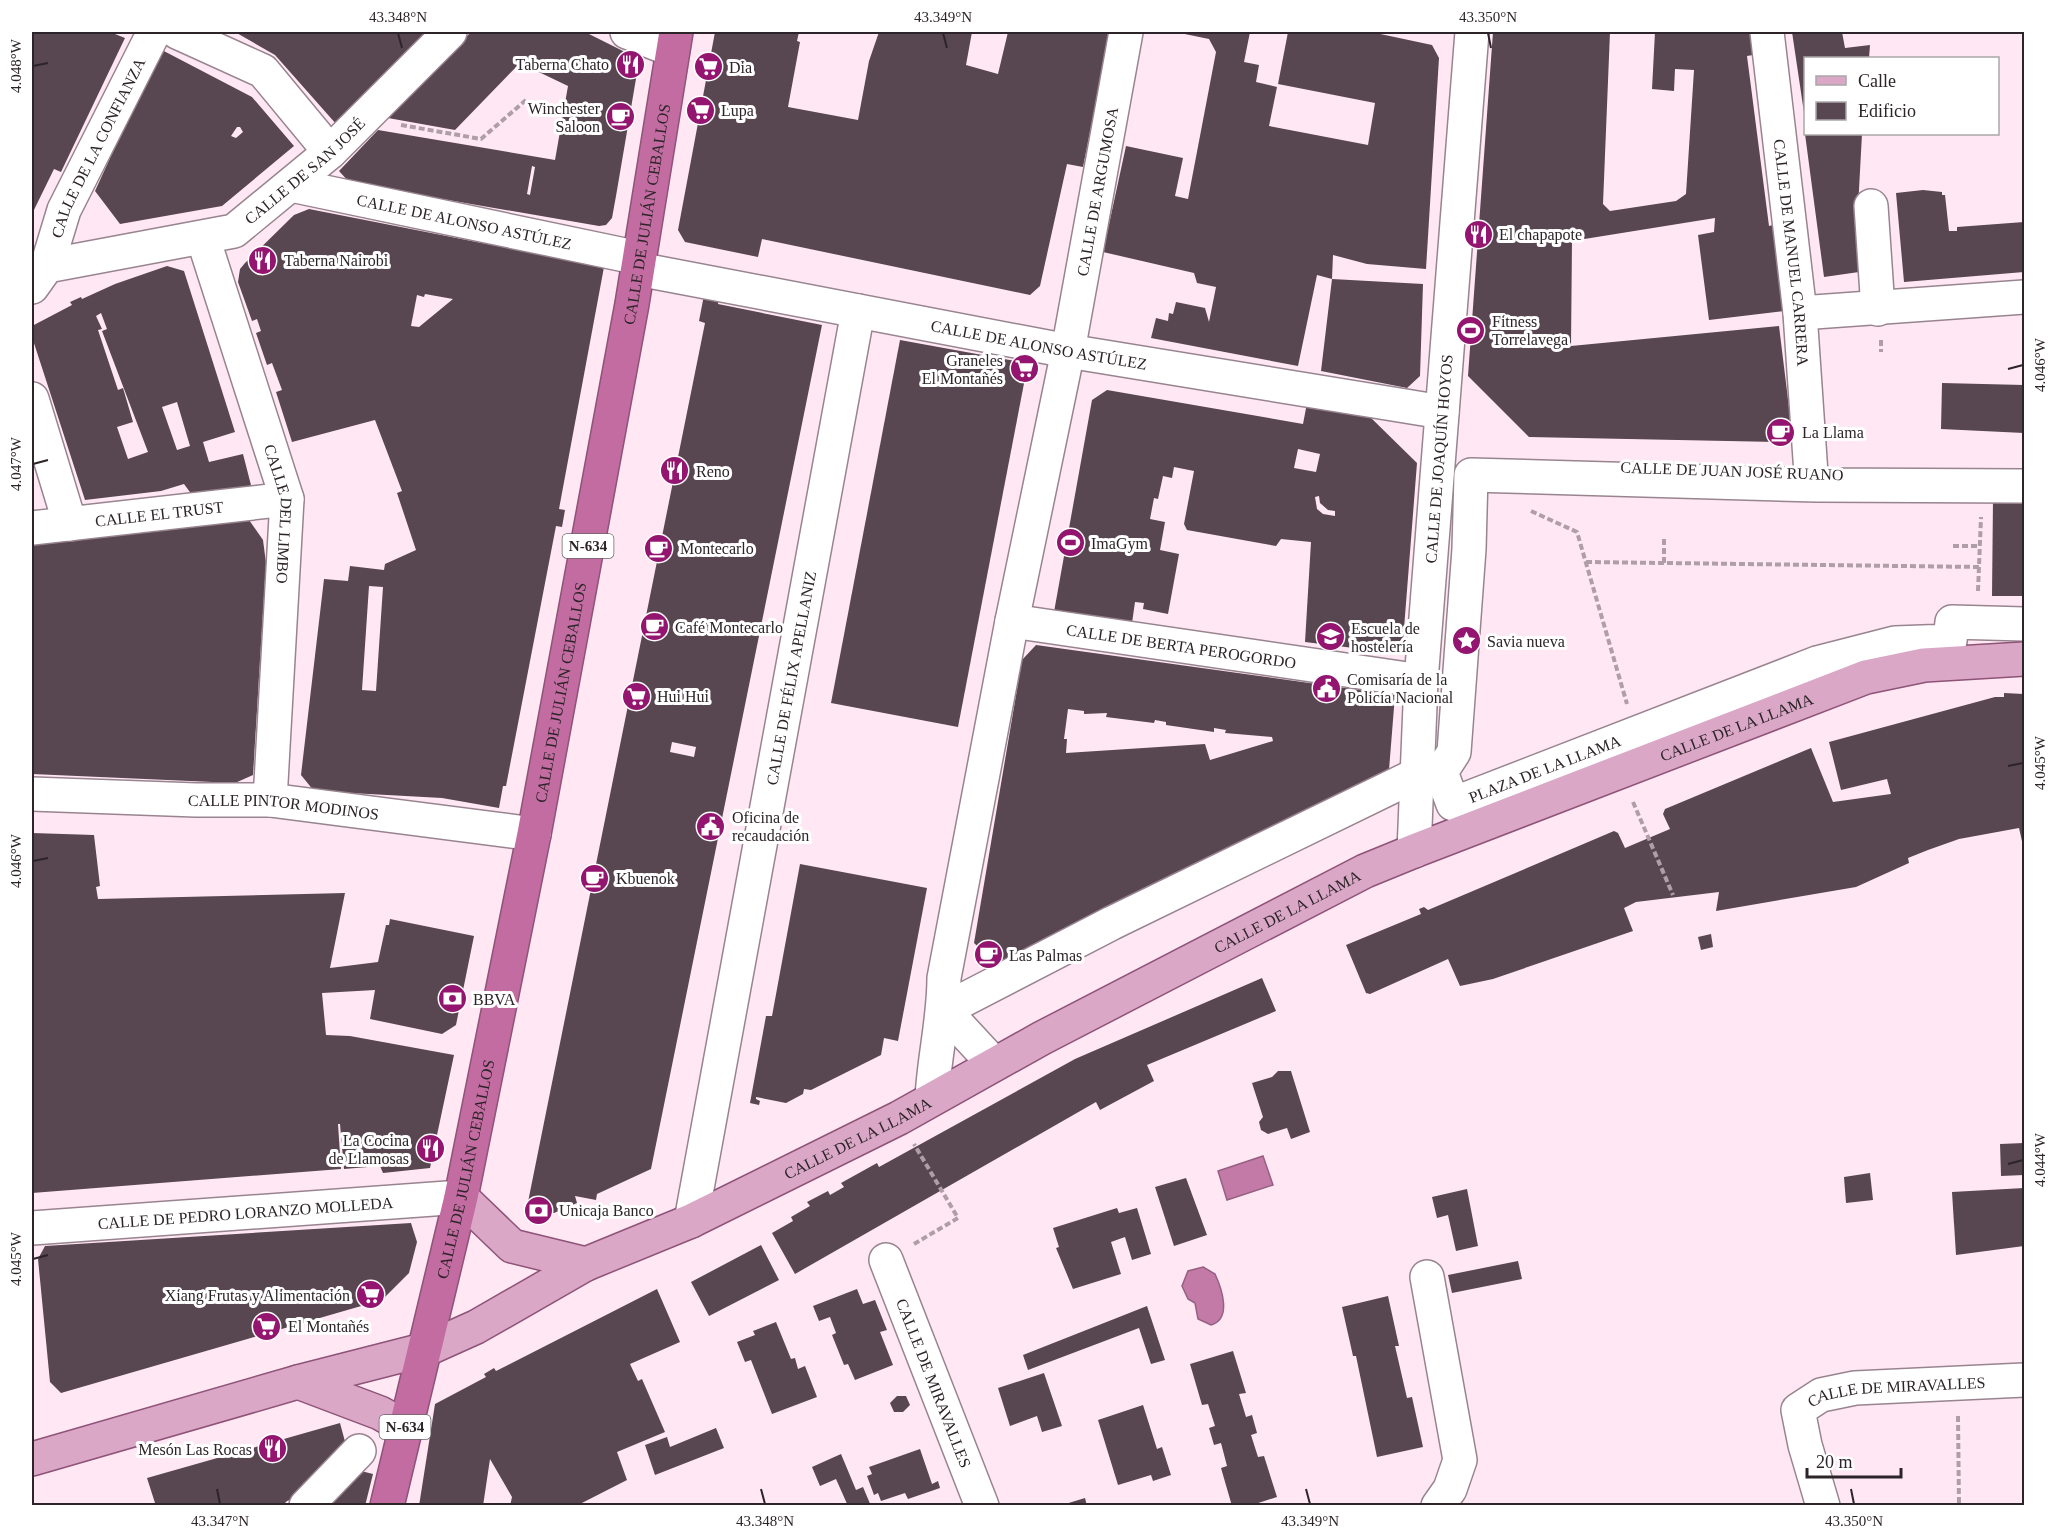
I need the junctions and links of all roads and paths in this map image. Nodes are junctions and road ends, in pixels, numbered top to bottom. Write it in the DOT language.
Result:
graph roads {
  1 [pos="154,32"];
  2 [pos="177,32"];
  3 [pos="450,32"];
  4 [pos="627,32"];
  5 [pos="1126,32"];
  6 [pos="1468,32"];
  7 [pos="1767,32"];
  8 [pos="674,41"];
  9 [pos="526,100"];
  10 [pos="365,119"];
  11 [pos="330,152"];
  12 [pos="291,185"];
  13 [pos="1871,206"];
  14 [pos="203,238"];
  15 [pos="638,264"];
  16 [pos="39,277"];
  17 [pos="2025,297"];
  18 [pos="1878,309"];
  19 [pos="858,311"];
  20 [pos="1800,313"];
  21 [pos="1068,351"];
  22 [pos="32,399"];
  23 [pos="1442,412"];
  24 [pos="1440,462"];
  25 [pos="1811,474"];
  26 [pos="2025,478"];
  27 [pos="1982,486"];
  28 [pos="2025,486"];
  29 [pos="287,499"];
  30 [pos="1524,508"];
  31 [pos="70,524"];
  32 [pos="32,528"];
  33 [pos="1664,539"];
  34 [pos="1953,546"];
  35 [pos="1980,546"];
  36 [pos="1586,562"];
  37 [pos="1664,563"];
  38 [pos="1980,567"];
  39 [pos="1978,599"];
  40 [pos="1012,621"];
  41 [pos="2025,624"];
  42 [pos="2025,659"];
  43 [pos="1421,681"];
  44 [pos="1628,707"];
  45 [pos="1620,771"];
  46 [pos="1418,774"];
  47 [pos="32,794"];
  48 [pos="270,800"];
  49 [pos="534,834"];
  50 [pos="1414,851"];
  51 [pos="1673,895"];
  52 [pos="944,1010"];
  53 [pos="994,1064"];
  54 [pos="932,1098"];
  55 [pos="899,1118"];
  56 [pos="461,1197"];
  57 [pos="691,1221"];
  58 [pos="32,1228"];
  59 [pos="886,1260"];
  60 [pos="586,1264"];
  61 [pos="1427,1277"];
  62 [pos="427,1349"];
  63 [pos="2025,1380"];
  64 [pos="298,1382"];
  65 [pos="1958,1383"];
  66 [pos="405,1427"];
  67 [pos="358,1451"];
  68 [pos="32,1459"];
  69 [pos="306,1506"];
  70 [pos="387,1506"];
  71 [pos="982,1506"];
  72 [pos="1438,1506"];
  73 [pos="1823,1506"];
  74 [pos="1959,1506"];
  1 -- 16 [label="street, CALLE DE LA CONFIANZA"];
  2 -- 11 [label="street"];
  3 -- 10 [label="street, CALLE DE SAN JOSÉ"];
  4 -- 8 [label="street"];
  5 -- 21 [label="street, CALLE DE ARGUMOSA"];
  6 -- 23 [label="street, CALLE DE JOAQUÍN HOYOS"];
  7 -- 20 [label="street, CALLE DE MANUEL CARRERA"];
  8 -- 15 [label="highway, CALLE DE JULIÁN CEBALLOS / N-634"];
  9 -- 10 [label="path"];
  10 -- 11 [label="street, CALLE DE SAN JOSÉ"];
  11 -- 12 [label="street, CALLE DE SAN JOSÉ"];
  12 -- 14 [label="street, CALLE DE SAN JOSÉ"];
  12 -- 15 [label="street, CALLE DE ALONSO ASTÚLEZ"];
  13 -- 18 [label="street"];
  14 -- 16 [label="street, CALLE DE SAN JOSÉ"];
  14 -- 29 [label="street, CALLE DEL LIMBO"];
  15 -- 19 [label="street, CALLE DE ALONSO ASTÚLEZ"];
  15 -- 49 [label="highway, CALLE DE JULIÁN CEBALLOS / N-634"];
  17 -- 18 [label="street"];
  18 -- 20 [label="street"];
  19 -- 21 [label="street, CALLE DE ALONSO ASTÚLEZ"];
  19 -- 57 [label="street, CALLE DE FÉLIX APELLANIZ"];
  20 -- 25 [label="street, CALLE DE MANUEL CARRERA"];
  21 -- 23 [label="street, CALLE DE ALONSO ASTÚLEZ"];
  21 -- 40 [label="street"];
  22 -- 31 [label="street"];
  23 -- 24 [label="street, CALLE DE JOAQUÍN HOYOS"];
  24 -- 25 [label="street, CALLE DE JUAN JOSÉ RUANO"];
  24 -- 43 [label="street, CALLE DE JOAQUÍN HOYOS"];
  25 -- 26 [label="street, CALLE DE JUAN JOSÉ RUANO"];
  27 -- 28 [label="street, PLAZA DE LA LLAMA"];
  27 -- 35 [label="path"];
  27 -- 41 [label="street, PLAZA DE LA LLAMA"];
  29 -- 31 [label="street, CALLE EL TRUST"];
  29 -- 48 [label="street, CALLE DEL LIMBO"];
  30 -- 36 [label="path"];
  31 -- 32 [label="street, CALLE EL TRUST"];
  33 -- 37 [label="path"];
  34 -- 35 [label="path"];
  35 -- 38 [label="path"];
  36 -- 37 [label="path"];
  36 -- 44 [label="path"];
  37 -- 38 [label="path"];
  38 -- 39 [label="path"];
  40 -- 43 [label="street, CALLE DE BERTA PEROGORDO"];
  40 -- 52 [label="street"];
  42 -- 45 [label="main road, CALLE DE LA LLAMA"];
  43 -- 46 [label="street, CALLE DE JOAQUÍN HOYOS"];
  45 -- 50 [label="main road, CALLE DE LA LLAMA"];
  45 -- 51 [label="path"];
  46 -- 50 [label="street, CALLE DE JOAQUÍN HOYOS"];
  46 -- 52 [label="street"];
  47 -- 48 [label="street, CALLE PINTOR MODINOS"];
  48 -- 49 [label="street, CALLE PINTOR MODINOS"];
  49 -- 56 [label="highway, CALLE DE JULIÁN CEBALLOS / N-634"];
  50 -- 53 [label="main road, CALLE DE LA LLAMA"];
  52 -- 53 [label="street"];
  52 -- 54 [label="street"];
  53 -- 54 [label="main road, CALLE DE LA LLAMA"];
  54 -- 55 [label="main road, CALLE DE LA LLAMA"];
  55 -- 57 [label="main road, CALLE DE LA LLAMA"];
  55 -- 59 [label="path"];
  56 -- 58 [label="street, CALLE DE PEDRO LORANZO MOLLEDA"];
  56 -- 60 [label="main road"];
  56 -- 62 [label="highway, CALLE DE JULIÁN CEBALLOS / N-634"];
  57 -- 60 [label="main road, CALLE DE LA LLAMA"];
  59 -- 71 [label="street, CALLE DE MIRAVALLES"];
  60 -- 62 [label="main road, CALLE DE LA LLAMA"];
  61 -- 72 [label="street"];
  62 -- 64 [label="main road, CALLE DE LA LLAMA"];
  62 -- 66 [label="highway, N-634"];
  63 -- 65 [label="street, CALLE DE MIRAVALLES"];
  64 -- 66 [label="main road"];
  64 -- 68 [label="main road, CALLE DE LA LLAMA"];
  65 -- 73 [label="street, CALLE DE MIRAVALLES"];
  65 -- 74 [label="path"];
  66 -- 70 [label="highway, N-634"];
  67 -- 69 [label="street"];
}
